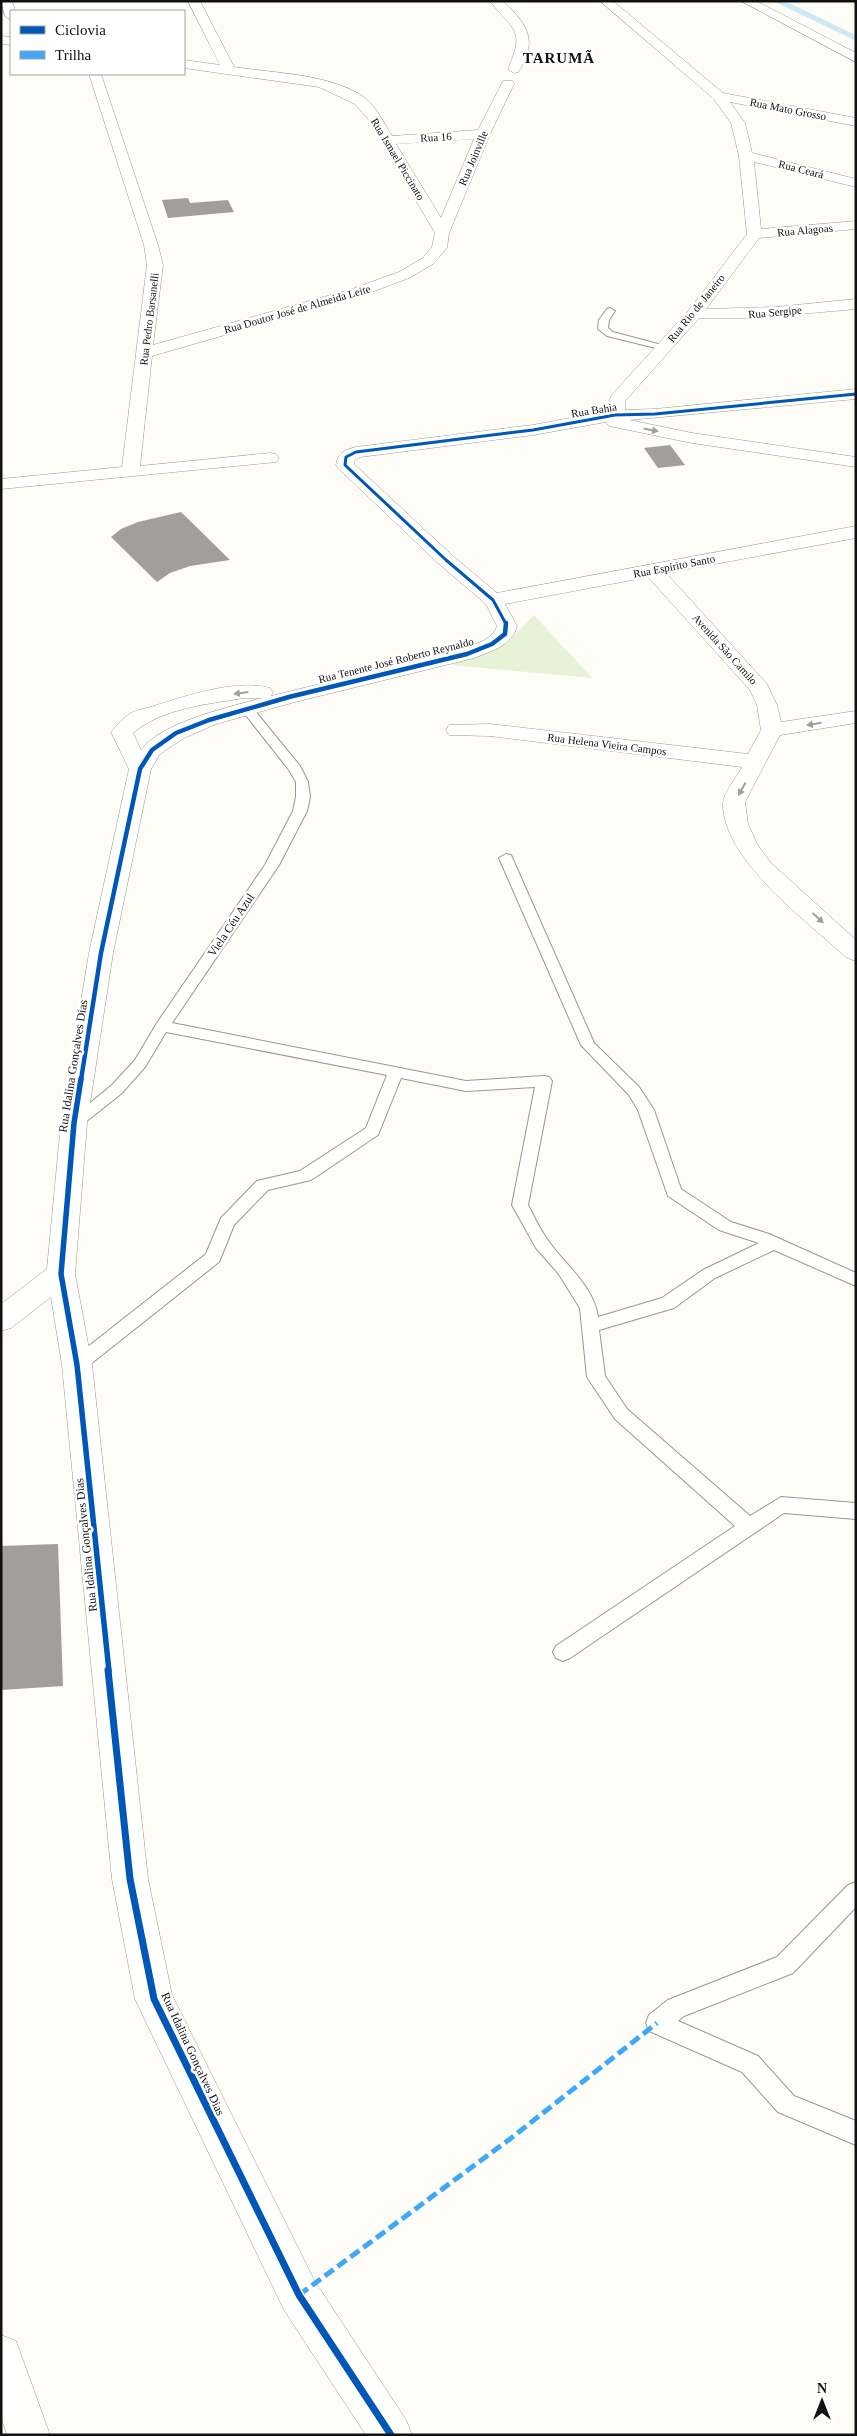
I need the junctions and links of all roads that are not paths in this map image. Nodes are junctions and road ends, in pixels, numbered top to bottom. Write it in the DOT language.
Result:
graph roads {
  1 [pos="6,1"];
  2 [pos="194,1"];
  3 [pos="496,1"];
  4 [pos="606,1"];
  5 [pos="747,1"];
  6 [pos="10,13"];
  7 [pos="856,58"];
  8 [pos="185,64"];
  9 [pos="228,69"];
  10 [pos="514,69"];
  11 [pos="95,75"];
  12 [pos="508,84"];
  13 [pos="719,96"];
  14 [pos="856,122"];
  15 [pos="483,134"];
  16 [pos="389,140"];
  17 [pos="746,156"];
  18 [pos="856,183"];
  19 [pos="856,225"];
  20 [pos="754,234"];
  21 [pos="440,240"];
  22 [pos="856,304"];
  23 [pos="610,311"];
  24 [pos="695,313"];
  25 [pos="664,347"];
  26 [pos="146,353"];
  27 [pos="856,394"];
  28 [pos="621,395"];
  29 [pos="742,406"];
  30 [pos="655,414"];
  31 [pos="615,415"];
  32 [pos="713,425"];
  33 [pos="692,438"];
  34 [pos="270,458"];
  35 [pos="856,462"];
  36 [pos="345,465"];
  37 [pos="130,472"];
  38 [pos="1,484"];
  39 [pos="856,532"];
  40 [pos="652,570"];
  41 [pos="493,600"];
  42 [pos="290,697"];
  43 [pos="247,709"];
  44 [pos="856,717"];
  45 [pos="457,730"];
  46 [pos="772,730"];
  47 [pos="757,762"];
  48 [pos="140,769"];
  49 [pos="506,858"];
  50 [pos="856,953"];
  51 [pos="162,1026"];
  52 [pos="396,1071"];
  53 [pos="74,1123"];
  54 [pos="773,1243"];
  55 [pos="62,1274"];
  56 [pos="856,1280"];
  57 [pos="1,1320"];
  58 [pos="590,1326"];
  59 [pos="77,1364"];
  60 [pos="856,1511"];
  61 [pos="748,1526"];
  62 [pos="563,1652"];
  63 [pos="856,1892"];
  64 [pos="856,2133"];
  65 [pos="1,2356"];
  66 [pos="29,2435"];
  67 [pos="391,2435"];
  1 -- 6 [label="street"];
  2 -- 9 [label="street"];
  3 -- 10 [label="street"];
  4 -- 13 [label="street"];
  5 -- 7 [label="street"];
  8 -- 9 [label="street, Rua Ismael Piccinato"];
  9 -- 16 [label="street, Rua Ismael Piccinato"];
  11 -- 26 [label="street, Rua Pedro Barsanelli"];
  12 -- 15 [label="street, Rua Joinville"];
  13 -- 14 [label="street, Rua Mato Grosso"];
  13 -- 17 [label="street"];
  15 -- 16 [label="street, Rua 16"];
  15 -- 21 [label="street, Rua Joinville"];
  16 -- 21 [label="street, Rua Ismael Piccinato"];
  17 -- 18 [label="street, Rua Ceará"];
  17 -- 20 [label="street"];
  19 -- 20 [label="street, Rua Alagoas"];
  20 -- 24 [label="street, Rua Rio de Janeiro"];
  21 -- 26 [label="street, Rua Doutor José de Almeida Leite"];
  22 -- 24 [label="street, Rua Sergipe"];
  23 -- 25 [label="lane"];
  24 -- 25 [label="street, Rua Rio de Janeiro"];
  25 -- 28 [label="street, Rua Rio de Janeiro"];
  26 -- 37 [label="street, Rua Pedro Barsanelli"];
  27 -- 29 [label="street, Rua Bahia"];
  28 -- 30 [label="street"];
  28 -- 31 [label="street, Rua Rio de Janeiro"];
  29 -- 30 [label="street, Rua Bahia"];
  29 -- 32 [label="street"];
  30 -- 31 [label="street, Rua Bahia"];
  30 -- 32 [label="street"];
  31 -- 33 [label="street, one-way"];
  31 -- 36 [label="street, Rua Bahia"];
  32 -- 33 [label="street"];
  33 -- 35 [label="street"];
  34 -- 37 [label="street"];
  36 -- 41 [label="street, Rua Tenente José Roberto Reynaldo"];
  37 -- 38 [label="street"];
  39 -- 40 [label="street, Rua Espírito Santo"];
  40 -- 41 [label="street, Rua Espírito Santo"];
  40 -- 46 [label="street, Avenida São Camilo"];
  41 -- 42 [label="street, Rua Tenente José Roberto Reynaldo"];
  42 -- 43 [label="street, Rua Idalina Gonçalves Dias"];
  42 -- 48 [label="street, one-way"];
  43 -- 48 [label="street, Rua Idalina Gonçalves Dias"];
  43 -- 51 [label="lane, Viela Céu Azul"];
  44 -- 46 [label="street, one-way"];
  45 -- 47 [label="street, Rua Helena Vieira Campos"];
  46 -- 47 [label="street"];
  47 -- 50 [label="street, one-way"];
  48 -- 53 [label="street, Rua Idalina Gonçalves Dias"];
  49 -- 54 [label="lane"];
  51 -- 52 [label="lane"];
  51 -- 53 [label="lane, Viela Céu Azul"];
  52 -- 58 [label="lane"];
  52 -- 59 [label="lane"];
  53 -- 55 [label="street, Rua Idalina Gonçalves Dias"];
  54 -- 56 [label="lane"];
  54 -- 58 [label="lane"];
  55 -- 57 [label="street"];
  55 -- 59 [label="street, Rua Idalina Gonçalves Dias"];
  58 -- 61 [label="lane"];
  59 -- 67 [label="street, Rua Idalina Gonçalves Dias"];
  60 -- 61 [label="lane"];
  61 -- 62 [label="lane"];
  63 -- 64 [label="lane"];
  65 -- 66 [label="street"];
}
